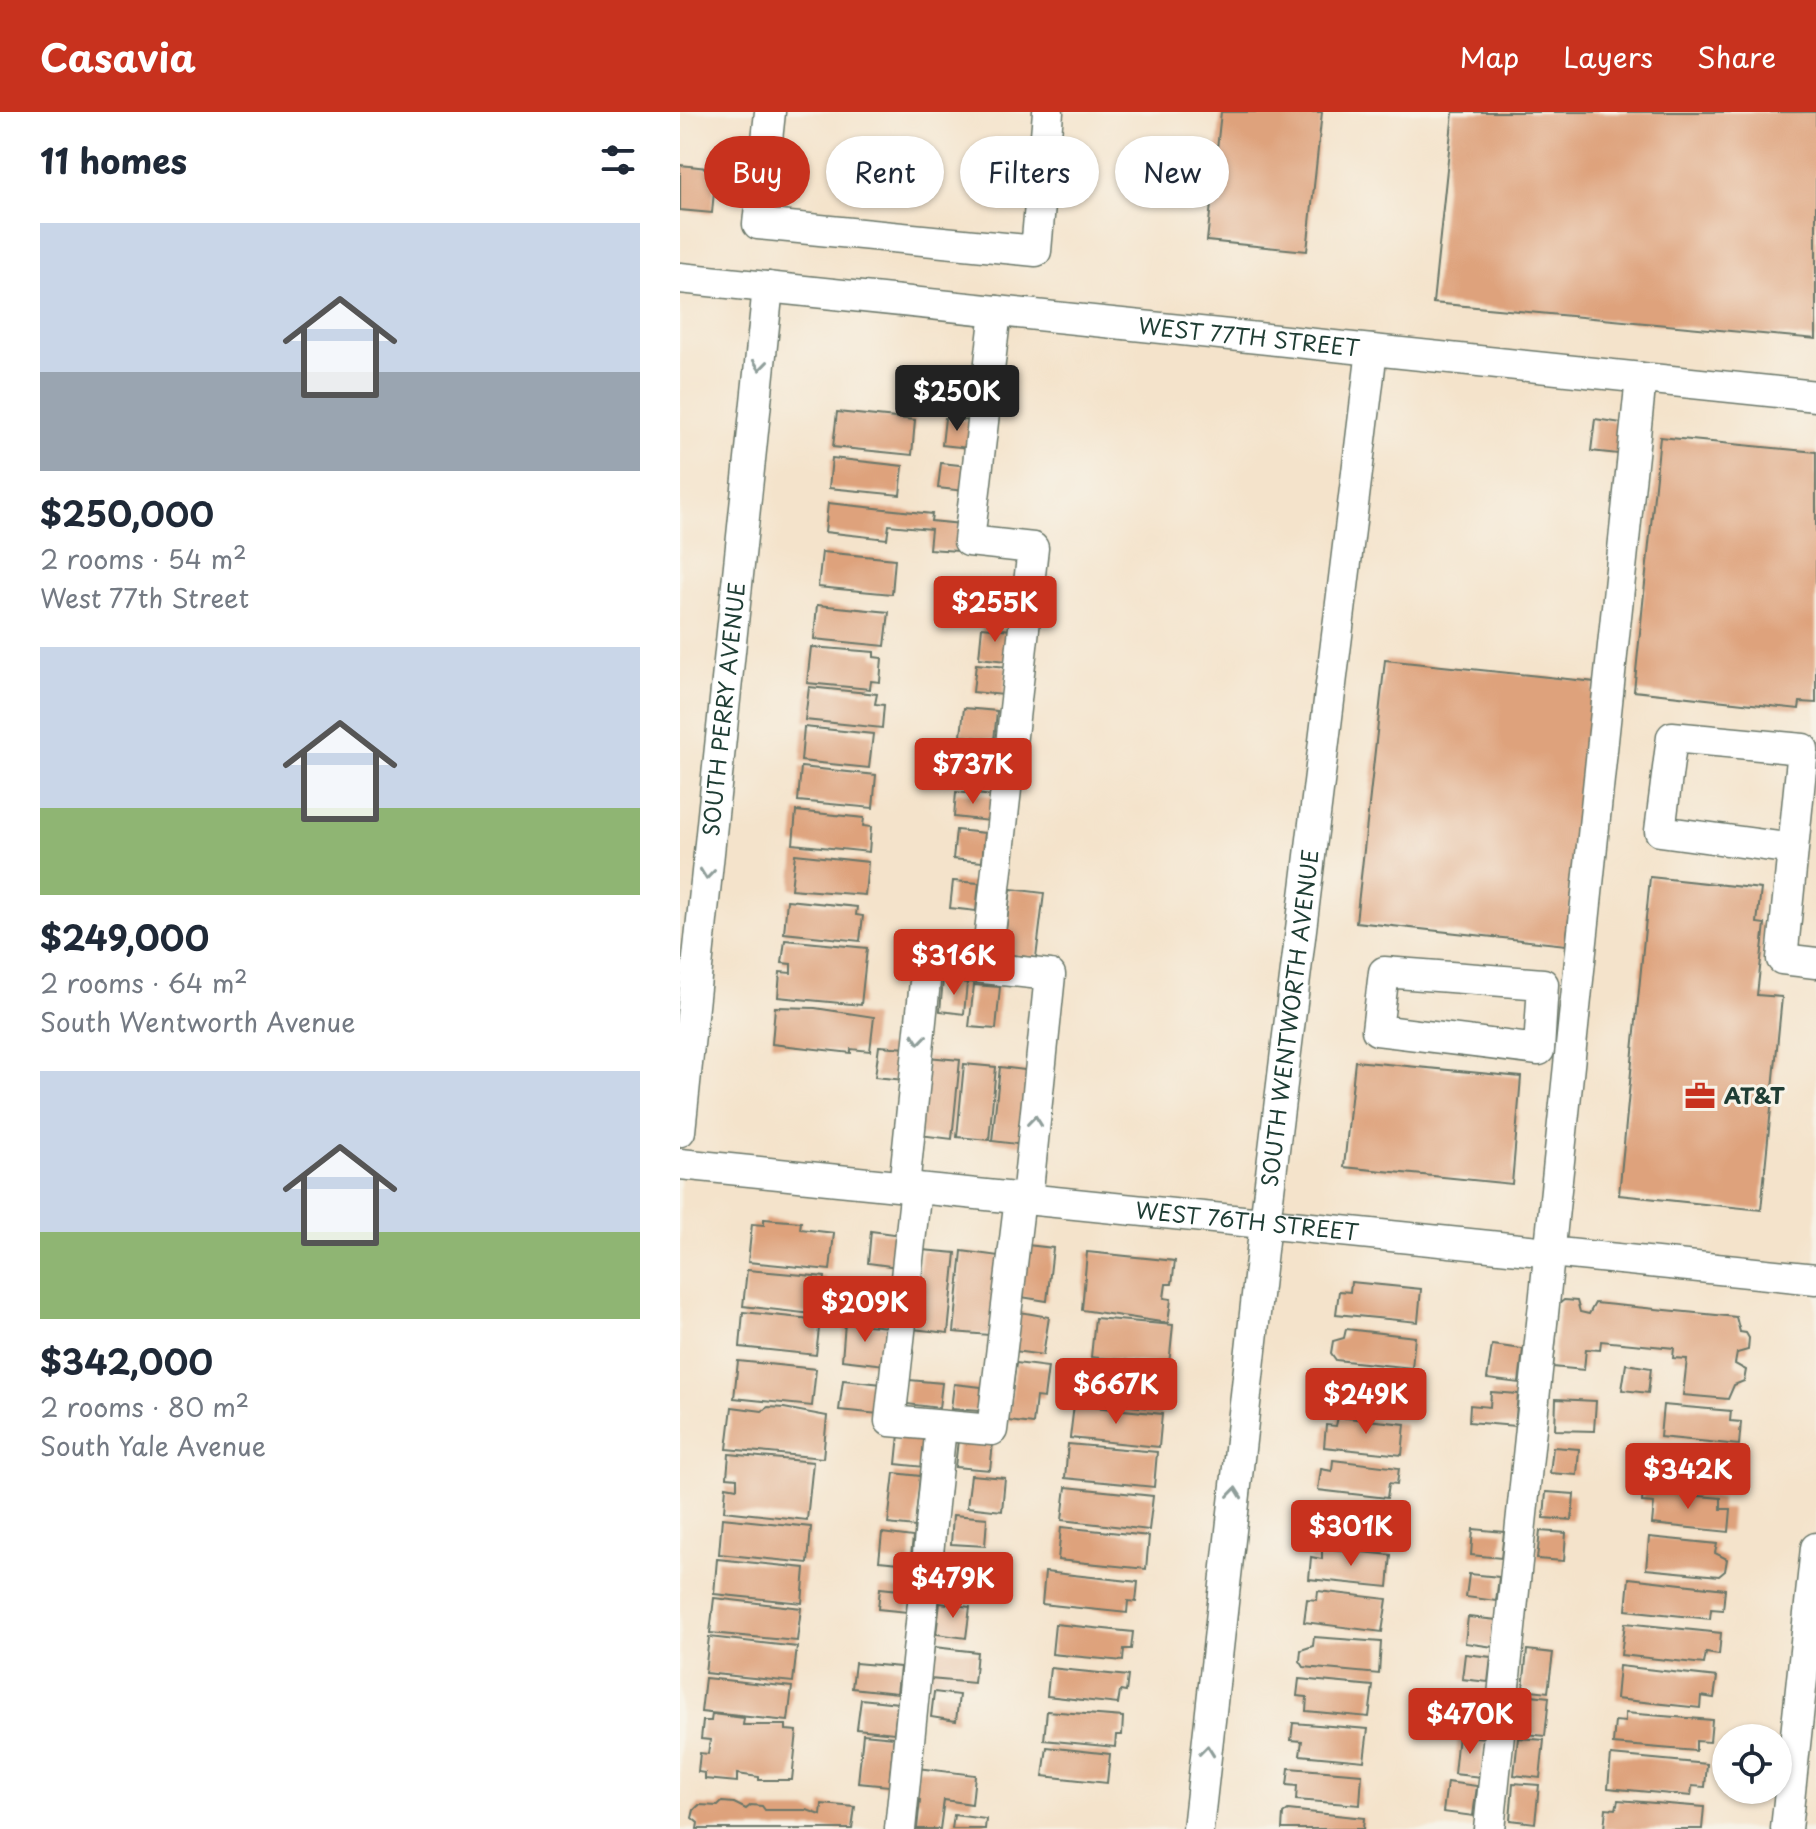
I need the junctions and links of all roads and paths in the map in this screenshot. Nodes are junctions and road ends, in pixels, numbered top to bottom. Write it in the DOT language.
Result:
graph roads {
  1 [pos="770,112"];
  2 [pos="1048,112"];
  3 [pos="680,278"];
  4 [pos="768,287"];
  5 [pos="996,311"];
  6 [pos="1372,350"];
  7 [pos="1641,378"];
  8 [pos="1816,396"];
  9 [pos="1793,849"];
  10 [pos="1816,963"];
  11 [pos="986,968"];
  12 [pos="1541,1016"];
  13 [pos="1575,1018"];
  14 [pos="680,1131"];
  15 [pos="680,1164"];
  16 [pos="910,1187"];
  17 [pos="1024,1199"];
  18 [pos="1265,1223"];
  19 [pos="1550,1252"];
  20 [pos="1816,1279"];
  21 [pos="941,1426"];
  22 [pos="1816,1548"];
  23 [pos="900,1829"];
  24 [pos="1198,1829"];
  25 [pos="1489,1829"];
  26 [pos="1786,1829"];
  1 -- 2 [label="street"];
  3 -- 4 [label="street, WEST 77TH STREET"];
  4 -- 5 [label="street, WEST 77TH STREET"];
  4 -- 14 [label="street, SOUTH PERRY AVENUE, one-way"];
  5 -- 6 [label="street, WEST 77TH STREET"];
  5 -- 11 [label="street"];
  6 -- 7 [label="street, WEST 77TH STREET"];
  6 -- 18 [label="street, SOUTH WENTWORTH AVENUE"];
  7 -- 8 [label="street, WEST 77TH STREET"];
  7 -- 13 [label="street"];
  9 -- 9 [label="street"];
  9 -- 10 [label="street"];
  11 -- 16 [label="street, one-way"];
  17 -- 11 [label="street, one-way"];
  12 -- 12 [label="street"];
  12 -- 13 [label="street"];
  13 -- 19 [label="street"];
  15 -- 16 [label="street, WEST 76TH STREET"];
  16 -- 17 [label="street, WEST 76TH STREET"];
  16 -- 21 [label="street"];
  17 -- 18 [label="street, WEST 76TH STREET"];
  17 -- 21 [label="street"];
  18 -- 19 [label="street, WEST 76TH STREET"];
  24 -- 18 [label="street, SOUTH WENTWORTH AVENUE, one-way"];
  19 -- 20 [label="street, WEST 76TH STREET"];
  19 -- 25 [label="street"];
  21 -- 23 [label="street"];
  22 -- 26 [label="street"];
}
